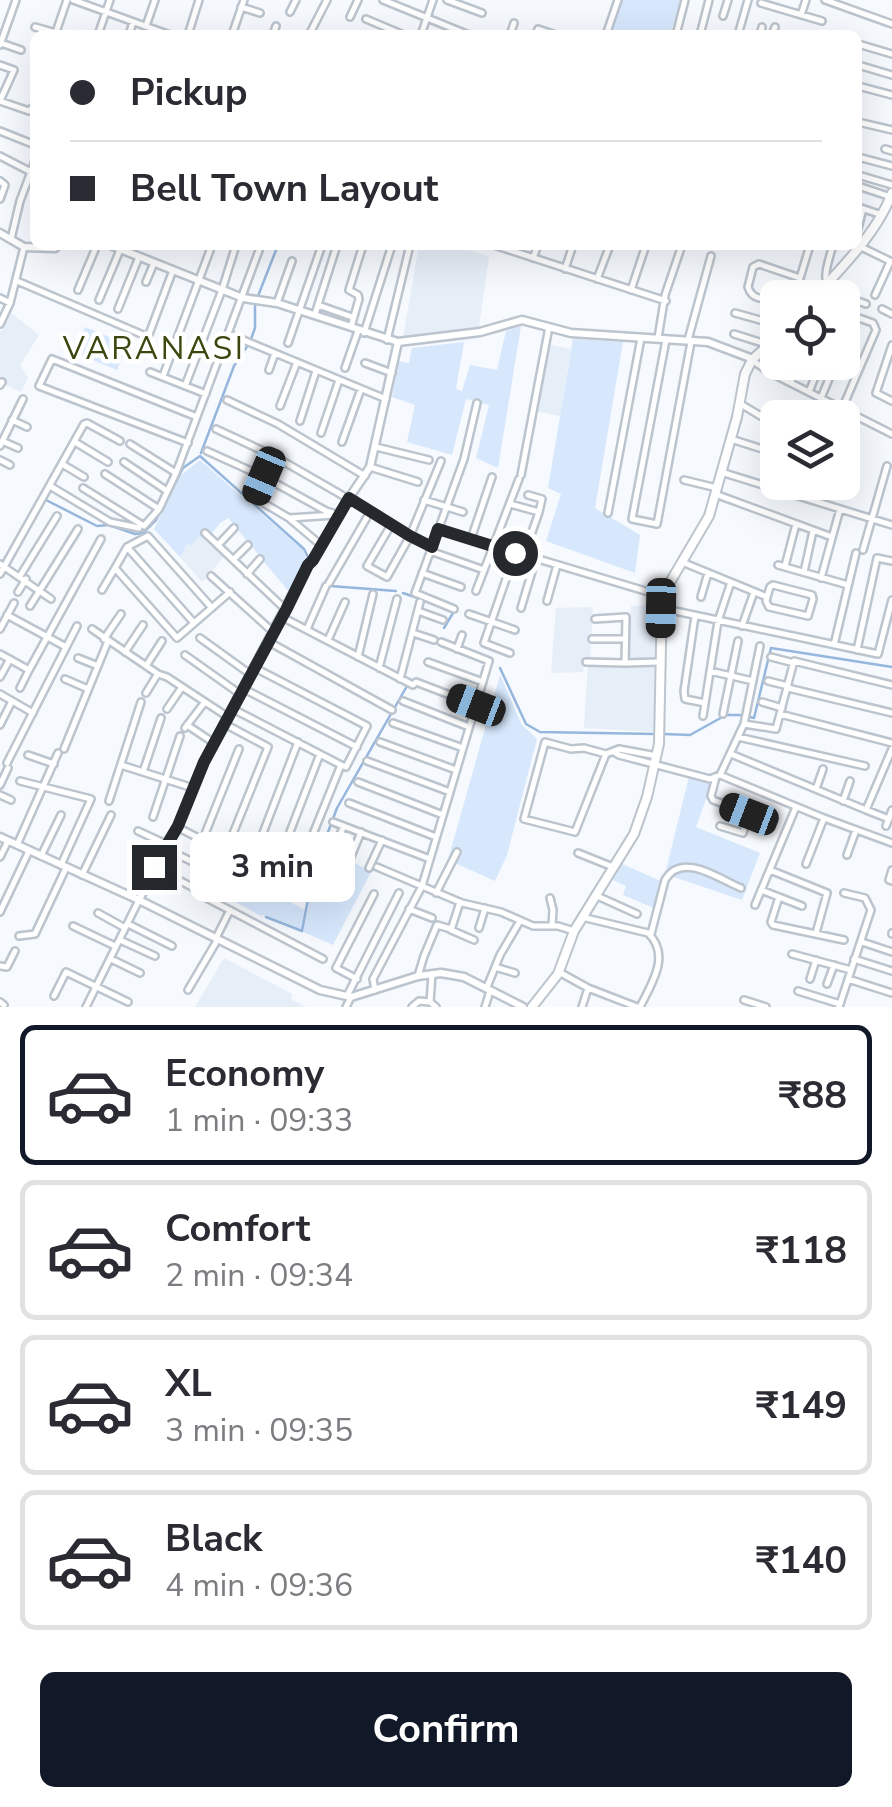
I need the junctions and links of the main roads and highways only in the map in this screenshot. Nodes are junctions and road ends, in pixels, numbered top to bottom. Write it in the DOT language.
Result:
graph roads {
  1 [pos="891,195"];
  2 [pos="862,240"];
  3 [pos="854,250"];
  4 [pos="829,280"];
  5 [pos="760,353"];
  6 [pos="532,1007"];
  1 -- 2 [label="main road"];
  3 -- 4 [label="main road"];
  5 -- 6 [label="main road"];
}
